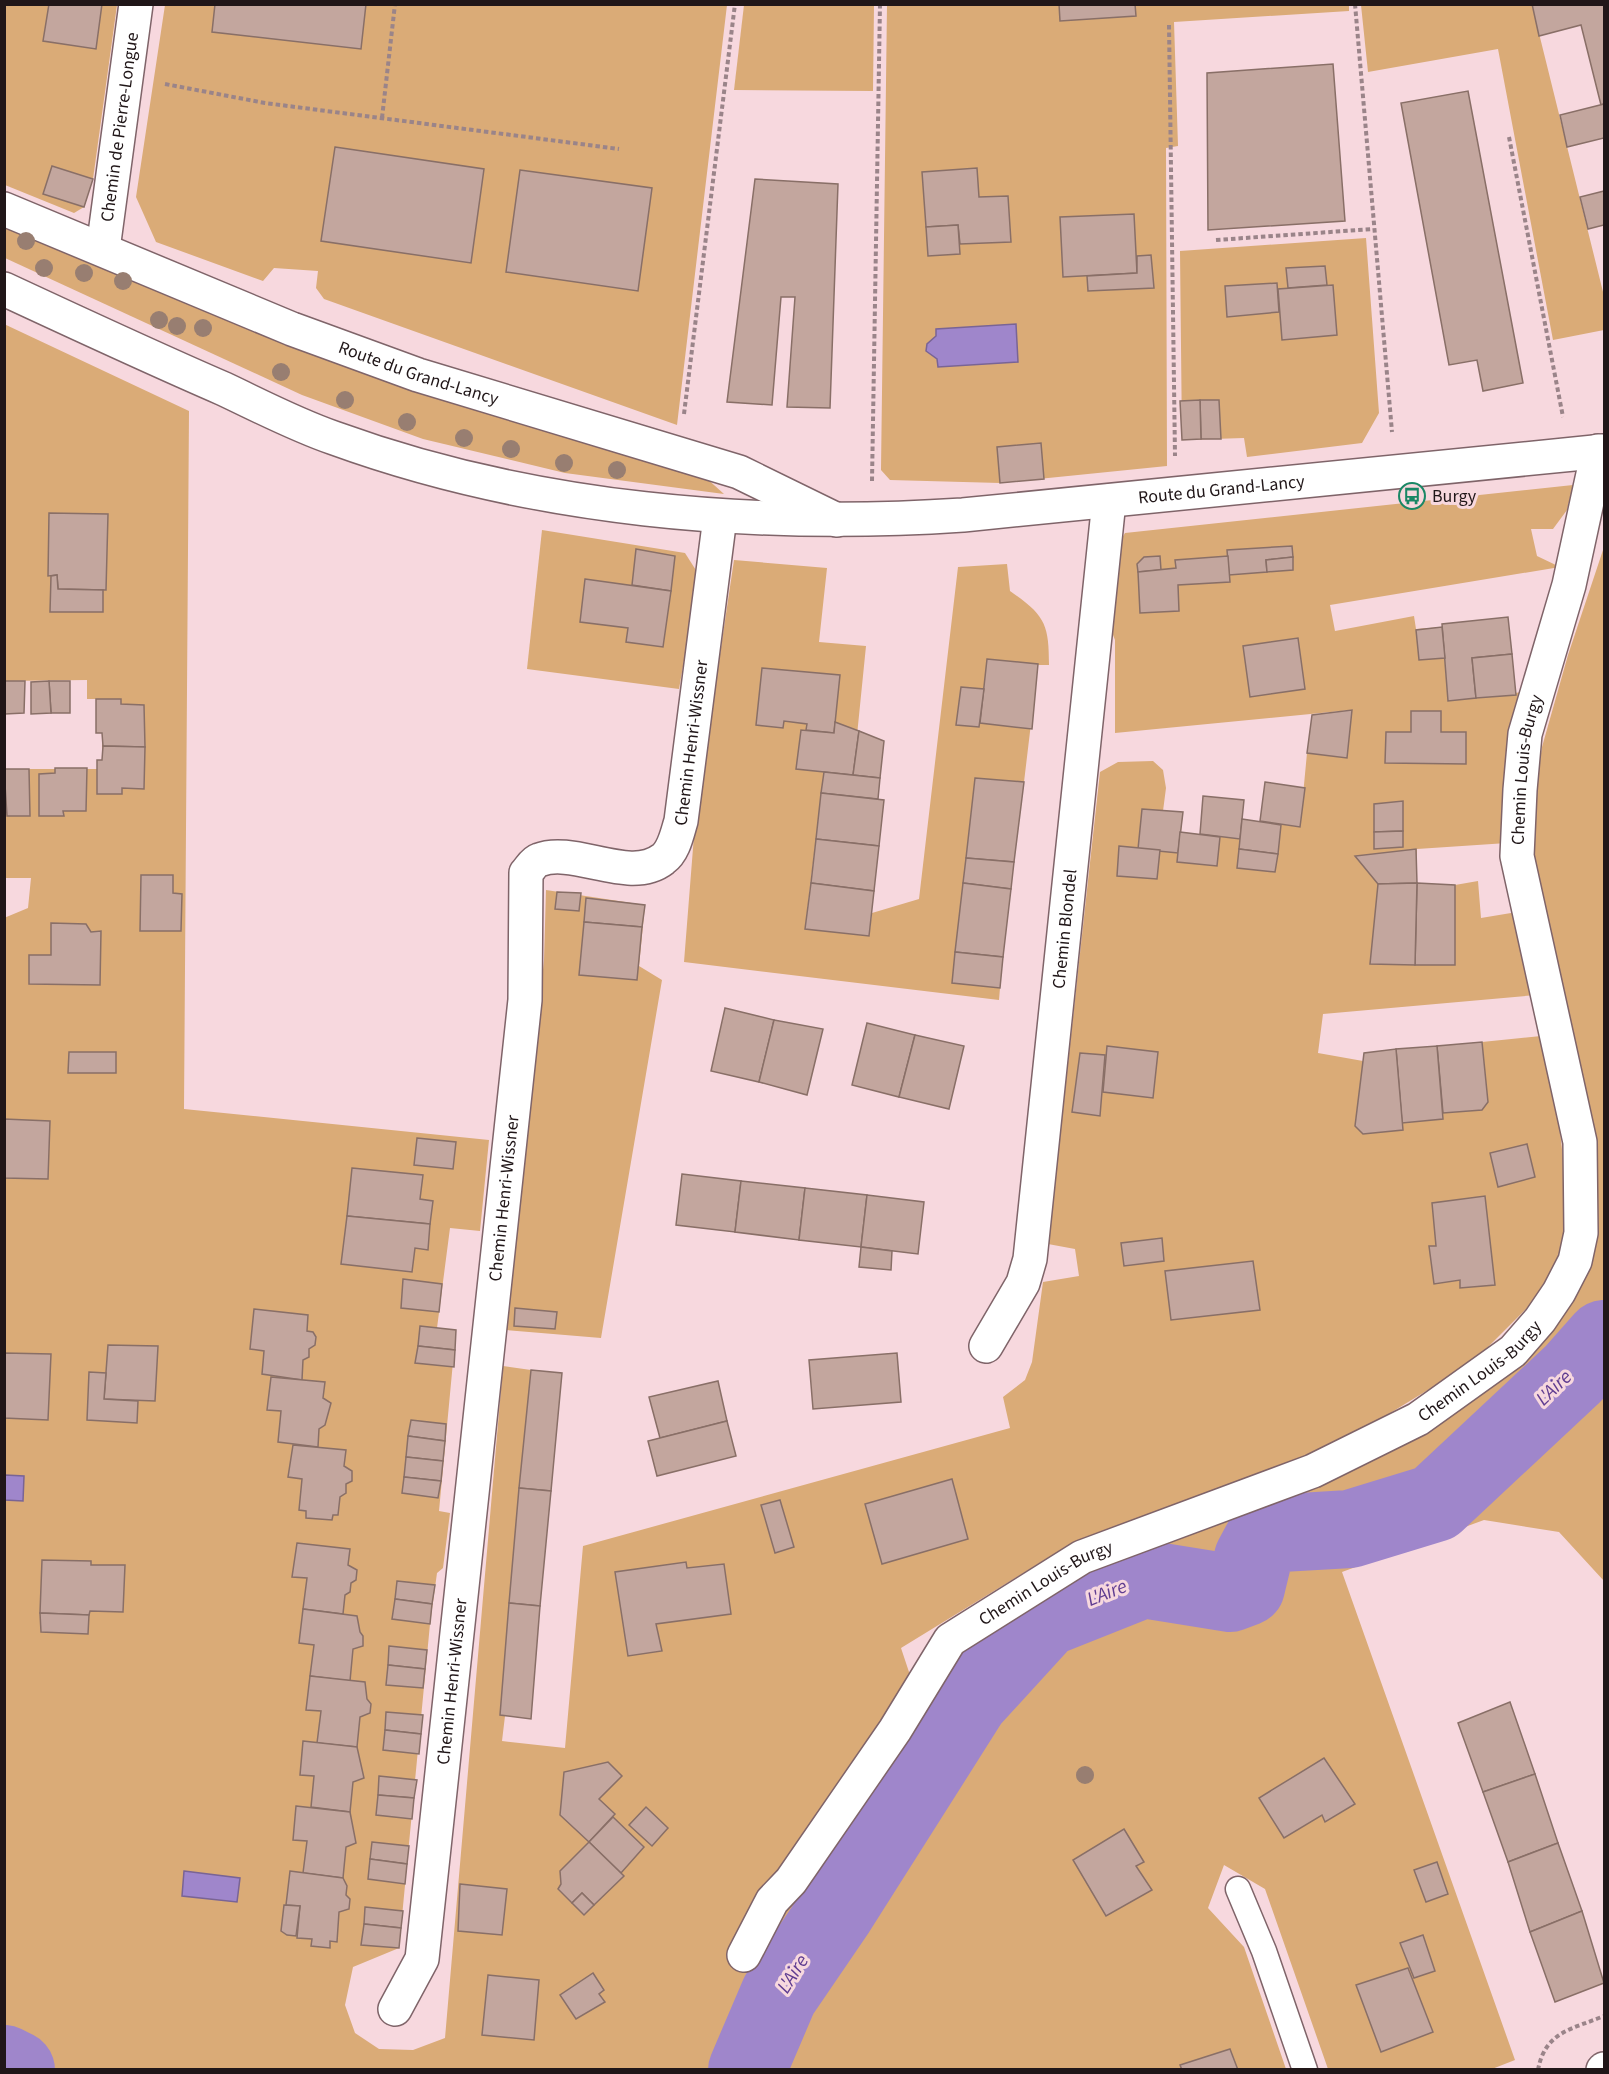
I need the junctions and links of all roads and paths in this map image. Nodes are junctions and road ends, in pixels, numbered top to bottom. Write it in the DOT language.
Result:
graph roads {
  1 [pos="135,4"];
  2 [pos="395,4"];
  3 [pos="735,4"];
  4 [pos="880,4"];
  5 [pos="1355,4"];
  6 [pos="1169,25"];
  7 [pos="126,77"];
  8 [pos="382,118"];
  9 [pos="1509,137"];
  10 [pos="619,149"];
  11 [pos="4,209"];
  12 [pos="1373,229"];
  13 [pos="1216,240"];
  14 [pos="103,249"];
  15 [pos="4,289"];
  16 [pos="1563,418"];
  17 [pos="1392,435"];
  18 [pos="1601,451"];
  19 [pos="679,454"];
  20 [pos="1175,457"];
  21 [pos="1109,501"];
  22 [pos="720,518"];
  23 [pos="837,520"];
  24 [pos="872,520"];
  25 [pos="986,1346"];
  26 [pos="1238,1889"];
  27 [pos="744,1955"];
  28 [pos="395,2009"];
  29 [pos="1605,2016"];
  30 [pos="1305,2070"];
  31 [pos="1538,2070"];
  1 -- 7 [label="street, Chemin de Pierre-Longue"];
  2 -- 8 [label="path"];
  3 -- 19 [label="path"];
  4 -- 24 [label="path"];
  5 -- 12 [label="path"];
  6 -- 20 [label="path"];
  7 -- 8 [label="path"];
  7 -- 14 [label="street, Chemin de Pierre-Longue"];
  8 -- 10 [label="path"];
  9 -- 16 [label="path"];
  11 -- 14 [label="street, Route du Grand-Lancy"];
  12 -- 13 [label="path"];
  12 -- 17 [label="path"];
  14 -- 19 [label="street, Route du Grand-Lancy"];
  15 -- 22 [label="street, Route du Grand-Lancy"];
  18 -- 21 [label="street, Route du Grand-Lancy"];
  18 -- 27 [label="street, Chemin Louis-Burgy"];
  19 -- 23 [label="street, Route du Grand-Lancy"];
  21 -- 24 [label="street, Route du Grand-Lancy"];
  21 -- 25 [label="street, Chemin Blondel"];
  22 -- 23 [label="street, Route du Grand-Lancy"];
  22 -- 28 [label="street, Chemin Henri-Wissner"];
  23 -- 24 [label="street, Route du Grand-Lancy"];
  26 -- 30 [label="lane"];
  29 -- 31 [label="path"];
}
